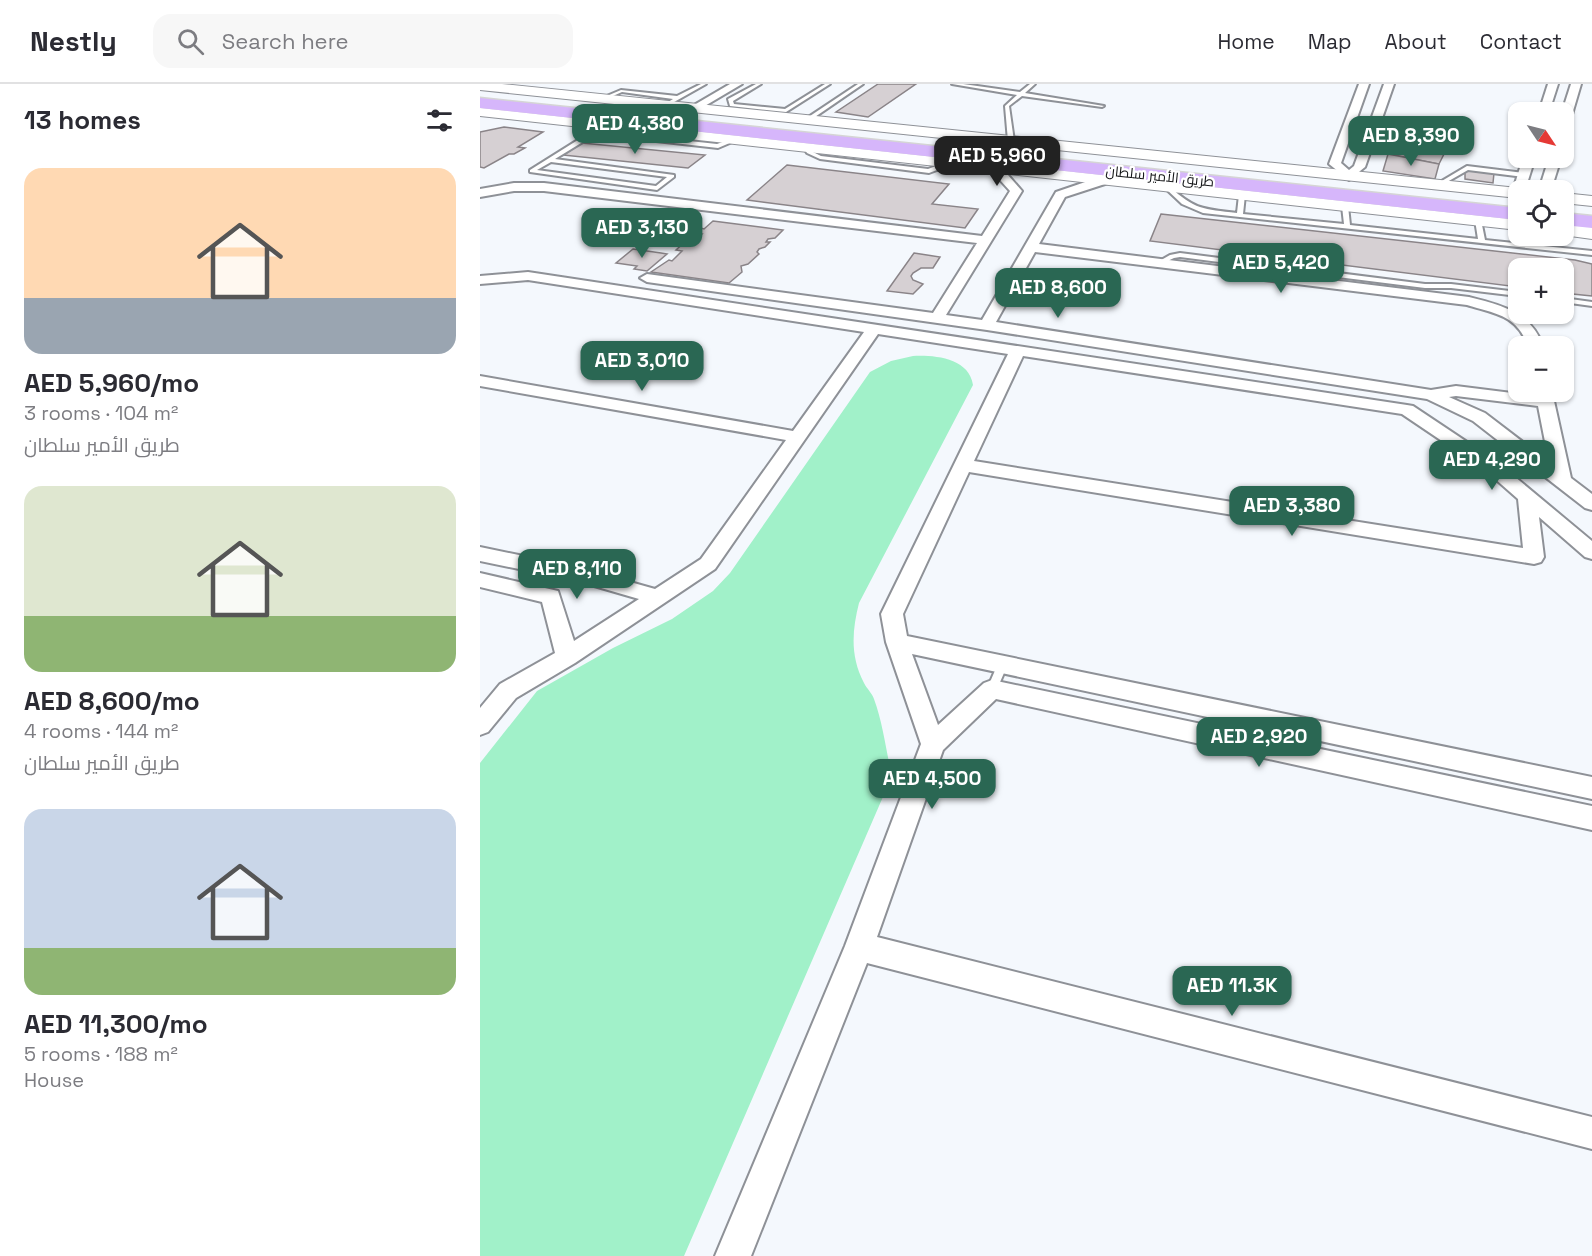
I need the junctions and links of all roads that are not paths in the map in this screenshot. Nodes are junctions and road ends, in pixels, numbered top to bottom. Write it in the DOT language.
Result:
graph roads {
  1 [pos="628,84"];
  2 [pos="704,84"];
  3 [pos="737,84"];
  4 [pos="759,84"];
  5 [pos="828,84"];
  6 [pos="861,84"];
  7 [pos="954,84"];
  8 [pos="1033,84"];
  9 [pos="1389,84"];
  10 [pos="1553,84"];
  11 [pos="1576,84"];
  12 [pos="1360,85"];
  13 [pos="480,86"];
  14 [pos="621,91"];
  15 [pos="480,93"];
  16 [pos="1021,94"];
  17 [pos="604,98"];
  18 [pos="673,101"];
  19 [pos="1547,102"];
  20 [pos="1571,102"];
  21 [pos="480,103"];
  22 [pos="1102,106"];
  23 [pos="694,108"];
  24 [pos="480,112"];
  25 [pos="807,120"];
  26 [pos="600,129"];
  27 [pos="736,139"];
  28 [pos="1011,141"];
  29 [pos="813,147"];
  30 [pos="1084,153"];
  31 [pos="550,160"];
  32 [pos="1526,168"];
  33 [pos="933,169"];
  34 [pos="959,170"];
  35 [pos="997,170"];
  36 [pos="559,175"];
  37 [pos="1524,175"];
  38 [pos="1349,176"];
  39 [pos="1104,180"];
  40 [pos="1522,180"];
  41 [pos="1438,185"];
  42 [pos="544,187"];
  43 [pos="1167,187"];
  44 [pos="1508,192"];
  45 [pos="480,194"];
  46 [pos="1242,195"];
  47 [pos="1574,199"];
  48 [pos="1592,201"];
  49 [pos="1508,202"];
  50 [pos="1345,206"];
  51 [pos="1405,208"];
  52 [pos="1574,208"];
  53 [pos="1592,210"];
  54 [pos="1508,213"];
  55 [pos="1240,215"];
  56 [pos="1478,220"];
  57 [pos="1574,220"];
  58 [pos="1592,222"];
  59 [pos="1508,224"];
  60 [pos="1347,227"];
  61 [pos="1574,231"];
  62 [pos="1592,233"];
  63 [pos="985,240"];
  64 [pos="1482,241"];
  65 [pos="1030,247"];
  66 [pos="1592,253"];
  67 [pos="1160,263"];
  68 [pos="480,267"];
  69 [pos="480,280"];
  70 [pos="1508,293"];
  71 [pos="1574,302"];
  72 [pos="1592,304"];
  73 [pos="937,318"];
  74 [pos="987,325"];
  75 [pos="874,328"];
  76 [pos="1533,336"];
  77 [pos="1018,350"];
  78 [pos="480,381"];
  79 [pos="1431,395"];
  80 [pos="1508,395"];
  81 [pos="1546,402"];
  82 [pos="1485,421"];
  83 [pos="798,437"];
  84 [pos="1454,441"];
  85 [pos="964,465"];
  86 [pos="1542,465"];
  87 [pos="1506,480"];
  88 [pos="1562,480"];
  89 [pos="1527,498"];
  90 [pos="1592,504"];
  91 [pos="1592,552"];
  92 [pos="480,554"];
  93 [pos="577,574"];
  94 [pos="480,580"];
  95 [pos="551,596"];
  96 [pos="658,597"];
  97 [pos="897,642"];
  98 [pos="567,657"];
  99 [pos="1002,666"];
  100 [pos="992,690"];
  101 [pos="480,725"];
  102 [pos="933,744"];
  103 [pos="1592,788"];
  104 [pos="1592,818"];
  105 [pos="859,947"];
  106 [pos="1592,1133"];
  107 [pos="733,1256"];
  1 -- 14 [label="lane"];
  2 -- 18 [label="lane"];
  3 -- 23 [label="street"];
  4 -- 5 [label="lane"];
  6 -- 25 [label="lane"];
  7 -- 16 [label="lane"];
  8 -- 16 [label="lane"];
  9 -- 38 [label="street"];
  10 -- 19 [label="street"];
  11 -- 20 [label="street"];
  12 -- 38 [label="street"];
  13 -- 17 [label="main road"];
  14 -- 17 [label="lane"];
  14 -- 18 [label="lane"];
  15 -- 30 [label="main road, طريق الأمير سلطان"];
  16 -- 22 [label="lane"];
  16 -- 28 [label="lane"];
  17 -- 18 [label="main road"];
  18 -- 23 [label="main road"];
  21 -- 29 [label="main road, طريق الأمير سلطان"];
  23 -- 25 [label="main road"];
  24 -- 26 [label="main road"];
  25 -- 28 [label="main road"];
  26 -- 27 [label="main road"];
  26 -- 27 [label="lane"];
  26 -- 31 [label="lane"];
  27 -- 29 [label="main road"];
  28 -- 30 [label="main road"];
  29 -- 33 [label="lane"];
  29 -- 34 [label="main road"];
  29 -- 51 [label="main road, طريق الأمير سلطان"];
  30 -- 38 [label="main road"];
  30 -- 49 [label="main road, طريق الأمير سلطان"];
  31 -- 36 [label="lane"];
  31 -- 36 [label="lane"];
  32 -- 37 [label="street"];
  33 -- 34 [label="lane"];
  33 -- 34 [label="lane"];
  34 -- 35 [label="main road"];
  35 -- 39 [label="main road"];
  35 -- 63 [label="street"];
  36 -- 42 [label="lane"];
  37 -- 40 [label="street"];
  37 -- 41 [label="lane"];
  38 -- 41 [label="main road"];
  39 -- 43 [label="main road"];
  39 -- 65 [label="street"];
  41 -- 44 [label="main road"];
  42 -- 45 [label="street"];
  42 -- 63 [label="street"];
  43 -- 46 [label="main road"];
  43 -- 55 [label="lane"];
  46 -- 50 [label="main road"];
  46 -- 55 [label="lane"];
  47 -- 48 [label="main road"];
  50 -- 51 [label="main road"];
  50 -- 60 [label="lane"];
  51 -- 54 [label="main road, طريق الأمير سلطان"];
  51 -- 56 [label="main road"];
  52 -- 53 [label="main road"];
  55 -- 60 [label="lane"];
  56 -- 59 [label="main road"];
  56 -- 64 [label="lane"];
  57 -- 58 [label="main road"];
  60 -- 64 [label="lane"];
  61 -- 62 [label="main road"];
  63 -- 73 [label="street"];
  64 -- 66 [label="lane"];
  65 -- 67 [label="street"];
  65 -- 74 [label="street"];
  67 -- 70 [label="lane"];
  67 -- 76 [label="street"];
  68 -- 73 [label="street"];
  69 -- 75 [label="street"];
  71 -- 72 [label="lane"];
  73 -- 74 [label="street"];
  74 -- 79 [label="street"];
  75 -- 77 [label="street"];
  75 -- 83 [label="street"];
  77 -- 84 [label="street"];
  77 -- 85 [label="street"];
  78 -- 83 [label="street"];
  79 -- 80 [label="street"];
  79 -- 82 [label="street"];
  81 -- 88 [label="street"];
  82 -- 84 [label="street"];
  82 -- 86 [label="street"];
  83 -- 96 [label="street"];
  84 -- 87 [label="street"];
  85 -- 89 [label="street"];
  85 -- 97 [label="street"];
  86 -- 87 [label="street"];
  86 -- 88 [label="street"];
  87 -- 89 [label="street"];
  88 -- 90 [label="street"];
  89 -- 91 [label="street"];
  92 -- 93 [label="street"];
  93 -- 95 [label="street"];
  93 -- 96 [label="street"];
  94 -- 95 [label="street"];
  95 -- 98 [label="street"];
  96 -- 98 [label="street"];
  97 -- 99 [label="street"];
  97 -- 102 [label="street"];
  98 -- 101 [label="street"];
  99 -- 100 [label="lane"];
  99 -- 103 [label="street"];
  100 -- 102 [label="street"];
  100 -- 104 [label="street"];
  102 -- 105 [label="street"];
  105 -- 106 [label="street"];
  105 -- 107 [label="street"];
}
